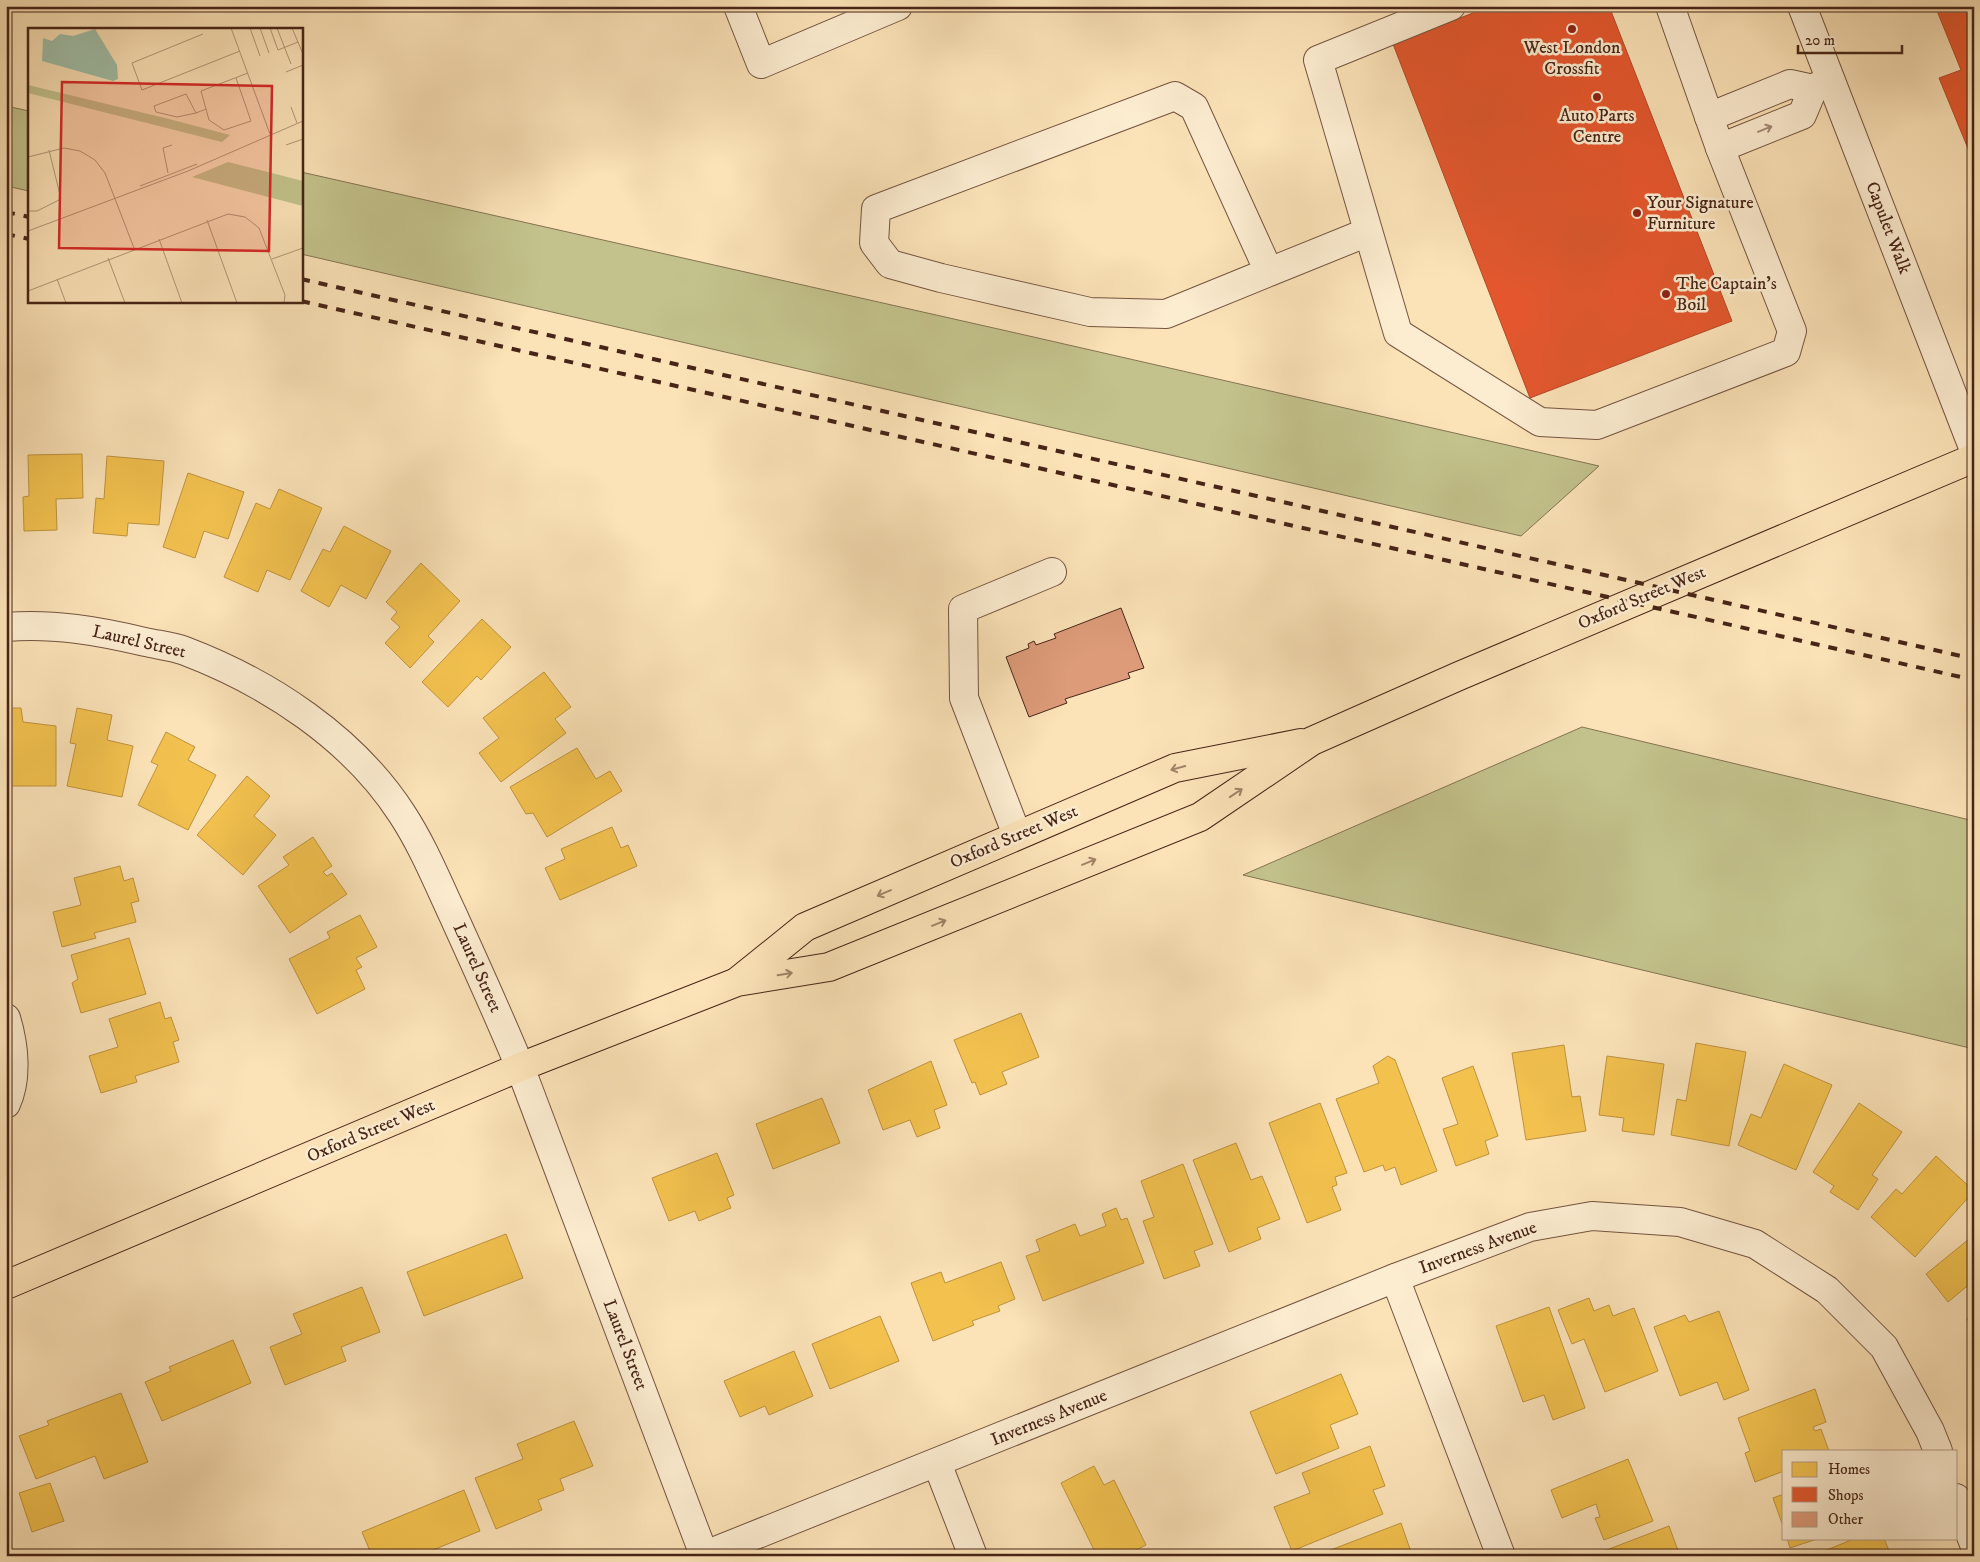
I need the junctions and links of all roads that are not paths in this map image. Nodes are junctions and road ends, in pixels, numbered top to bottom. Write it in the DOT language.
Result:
graph roads {
  1 [pos="738,6"];
  2 [pos="898,6"];
  3 [pos="1451,6"];
  4 [pos="1670,6"];
  5 [pos="1802,6"];
  6 [pos="1822,84"];
  7 [pos="1709,117"];
  8 [pos="1720,148"];
  9 [pos="1368,232"];
  10 [pos="1269,272"];
  11 [pos="1974,450"];
  12 [pos="1974,458"];
  13 [pos="1052,572"];
  14 [pos="6,627"];
  15 [pos="1312,741"];
  16 [pos="1017,835"];
  17 [pos="737,982"];
  18 [pos="6,1018"];
  19 [pos="520,1067"];
  20 [pos="6,1104"];
  21 [pos="1395,1278"];
  22 [pos="6,1285"];
  23 [pos="1938,1450"];
  24 [pos="937,1463"];
  25 [pos="1958,1503"];
  26 [pos="1974,1544"];
  27 [pos="703,1556"];
  28 [pos="973,1556"];
  29 [pos="1501,1556"];
  1 -- 2 [label="street"];
  3 -- 9 [label="street"];
  4 -- 7 [label="street"];
  5 -- 6 [label="street, Capulet Walk"];
  6 -- 7 [label="street"];
  8 -- 6 [label="street, one-way"];
  6 -- 11 [label="street, Capulet Walk"];
  7 -- 8 [label="street"];
  8 -- 9 [label="street"];
  9 -- 10 [label="street"];
  10 -- 10 [label="street"];
  12 -- 15 [label="main road, Oxford Street West"];
  13 -- 16 [label="street"];
  14 -- 19 [label="street, Laurel Street"];
  15 -- 16 [label="main road, Oxford Street West, one-way"];
  17 -- 15 [label="main road, Oxford Street West, one-way"];
  16 -- 17 [label="main road, Oxford Street West, one-way"];
  17 -- 19 [label="main road, Oxford Street West"];
  18 -- 20 [label="street"];
  19 -- 22 [label="main road, Oxford Street West"];
  19 -- 27 [label="street, Laurel Street"];
  21 -- 23 [label="street, Inverness Avenue"];
  21 -- 24 [label="street, Inverness Avenue"];
  21 -- 29 [label="street"];
  24 -- 27 [label="street, Inverness Avenue"];
  24 -- 28 [label="street"];
  25 -- 26 [label="street"];
}
